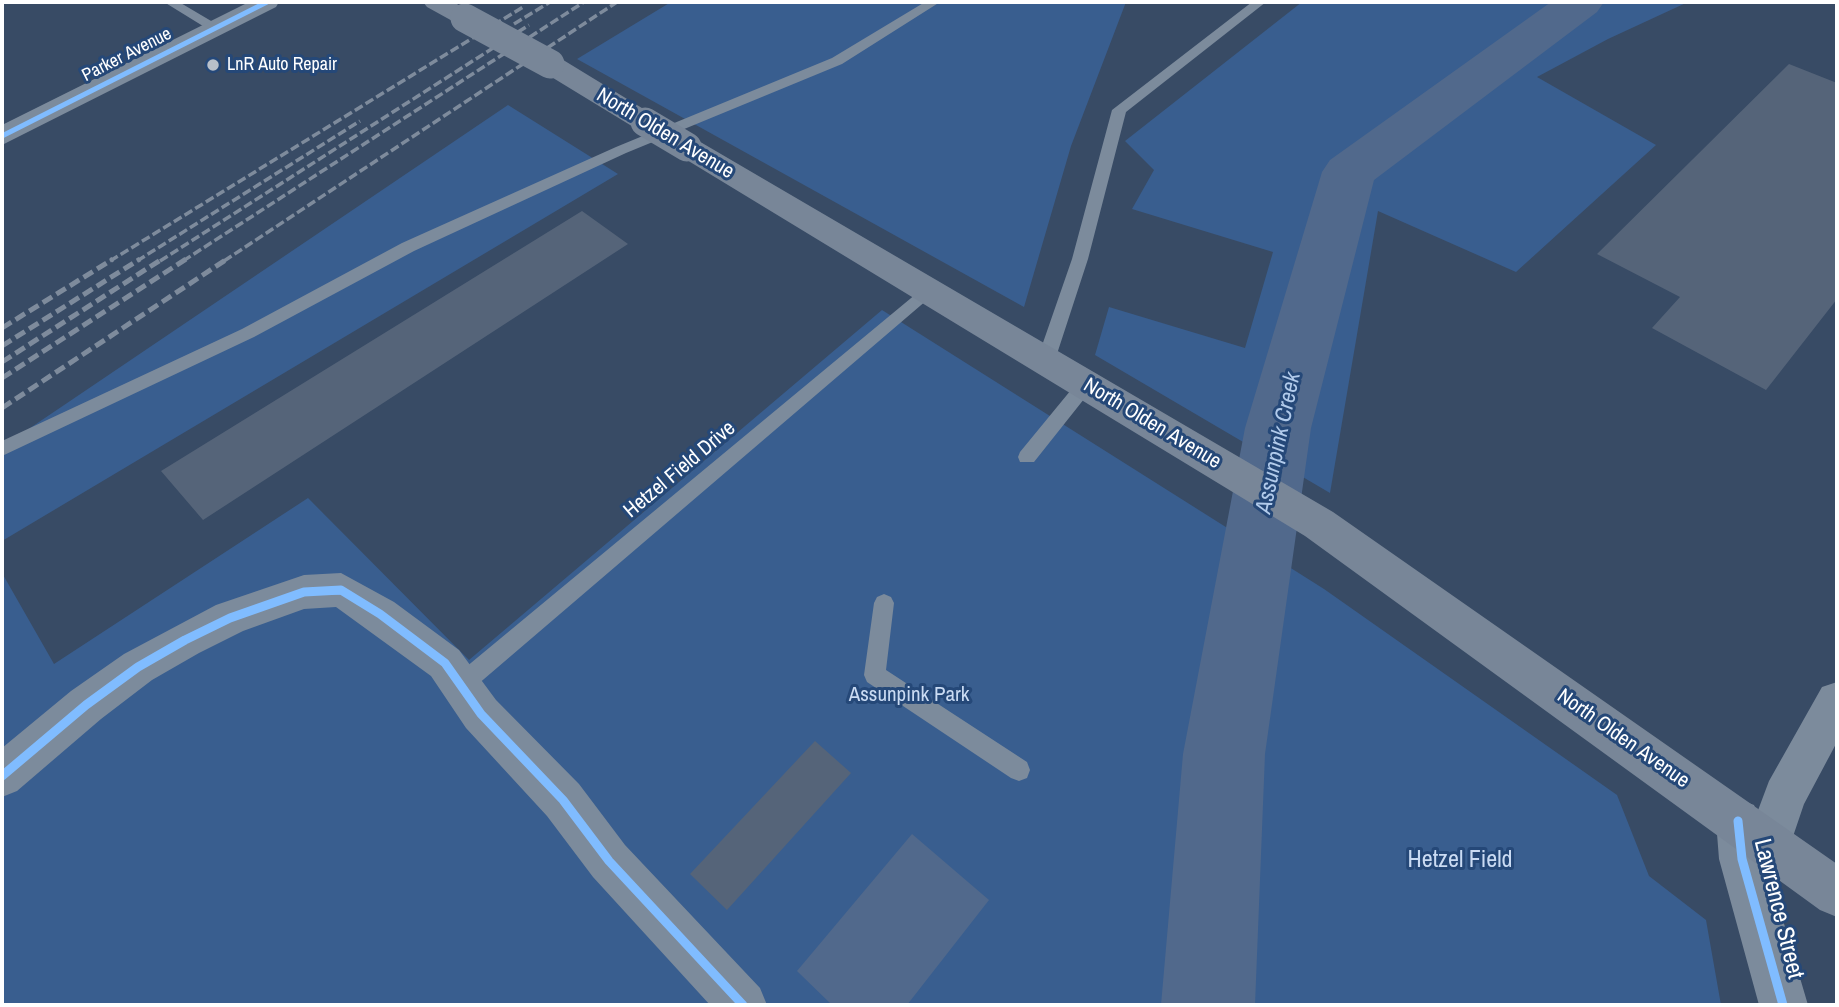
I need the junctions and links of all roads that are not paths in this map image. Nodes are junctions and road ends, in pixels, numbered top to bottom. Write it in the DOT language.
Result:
graph roads {
  1 [pos="170,2"];
  2 [pos="267,2"];
  3 [pos="436,2"];
  4 [pos="934,2"];
  5 [pos="1260,2"];
  6 [pos="216,28"];
  7 [pos="2,136"];
  8 [pos="928,290"];
  9 [pos="1046,360"];
  10 [pos="1086,384"];
  11 [pos="2,449"];
  12 [pos="1027,457"];
  13 [pos="884,603"];
  14 [pos="462,684"];
  15 [pos="1837,701"];
  16 [pos="1019,770"];
  17 [pos="2,776"];
  18 [pos="1754,833"];
  19 [pos="1837,893"];
  20 [pos="743,1005"];
  21 [pos="1783,1005"];
  1 -- 6 [label="lane"];
  2 -- 6 [label="street, Parker Avenue"];
  3 -- 8 [label="main road, North Olden Avenue, bridge"];
  4 -- 11 [label="lane"];
  5 -- 9 [label="lane"];
  6 -- 7 [label="street, Parker Avenue"];
  8 -- 9 [label="main road, North Olden Avenue"];
  8 -- 14 [label="lane, Hetzel Field Drive"];
  9 -- 10 [label="main road, North Olden Avenue"];
  10 -- 12 [label="lane"];
  10 -- 18 [label="main road, North Olden Avenue"];
  13 -- 16 [label="lane"];
  14 -- 17 [label="street"];
  14 -- 20 [label="street"];
  15 -- 18 [label="street"];
  18 -- 19 [label="main road, North Olden Avenue"];
  18 -- 21 [label="street, Lawrence Street"];
}
